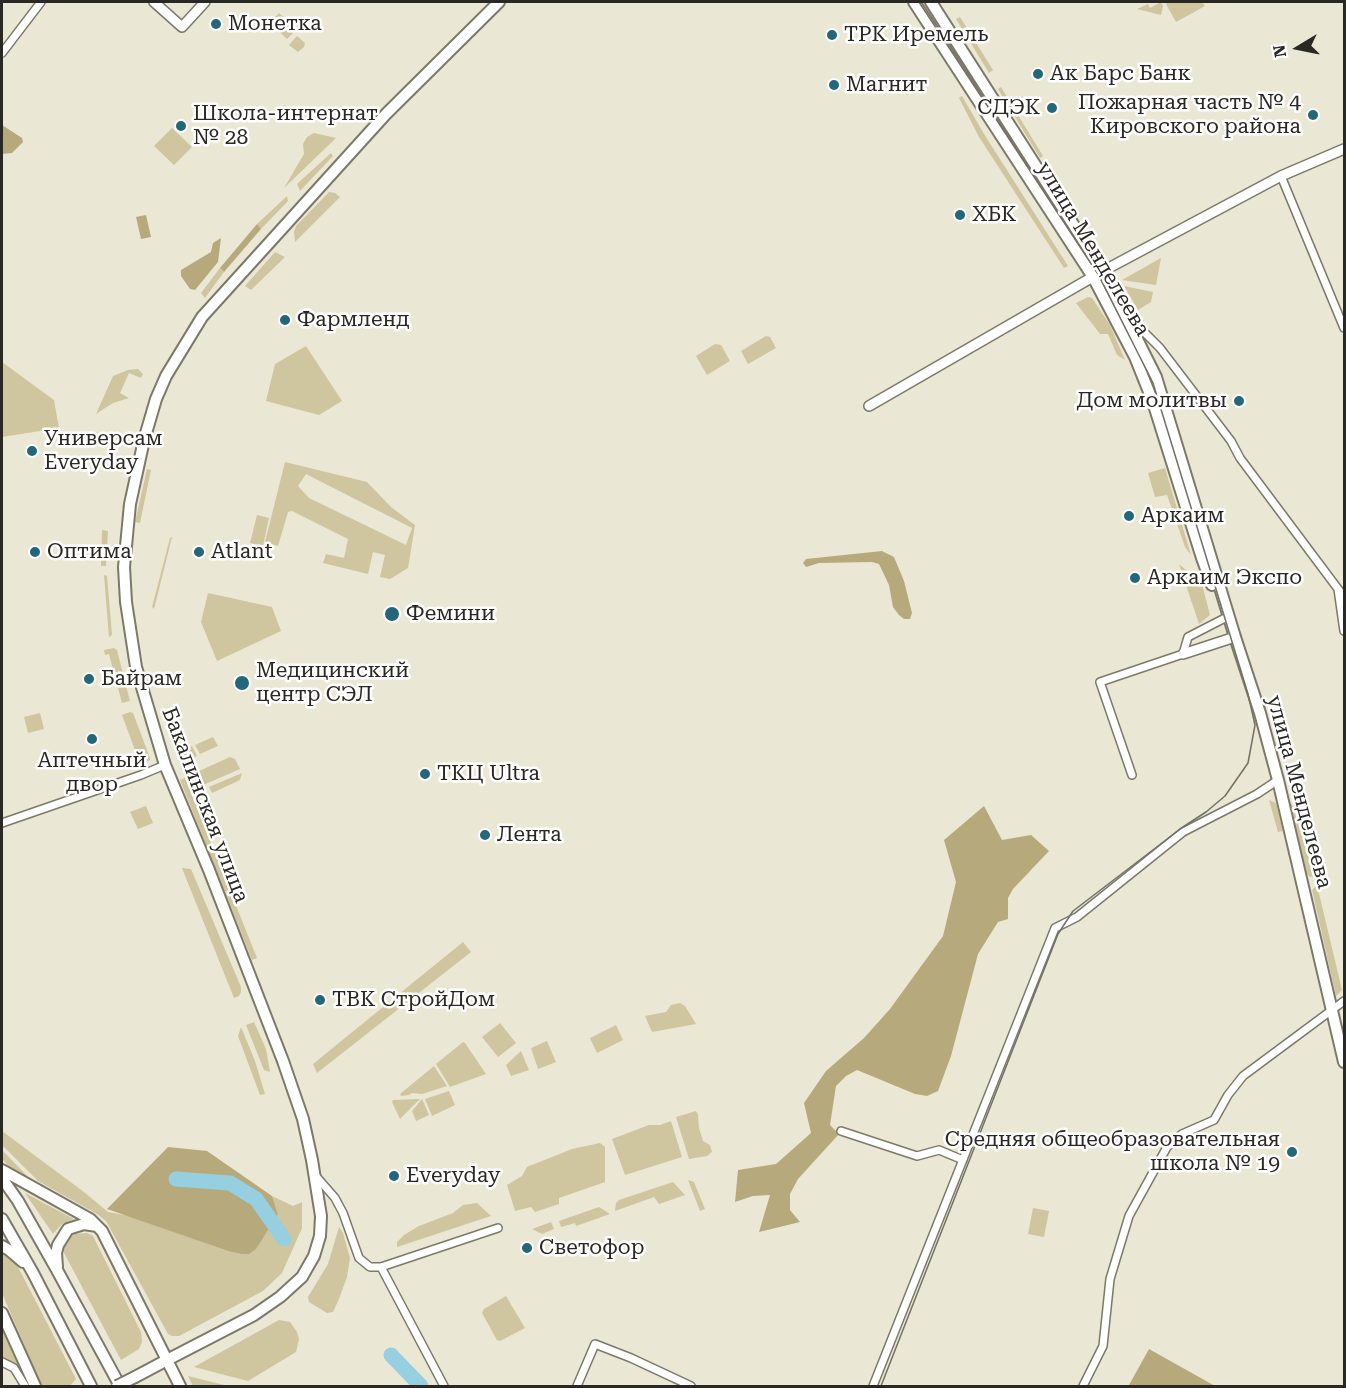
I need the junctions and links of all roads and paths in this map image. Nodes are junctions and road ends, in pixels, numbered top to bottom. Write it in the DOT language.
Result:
graph roads {
  1 [pos="41,2"];
  2 [pos="154,2"];
  3 [pos="205,2"];
  4 [pos="499,2"];
  5 [pos="914,2"];
  6 [pos="930,2"];
  7 [pos="2,53"];
  8 [pos="1344,149"];
  9 [pos="1281,176"];
  10 [pos="1103,271"];
  11 [pos="1093,277"];
  12 [pos="1122,323"];
  13 [pos="1344,328"];
  14 [pos="869,406"];
  15 [pos="1338,587"];
  16 [pos="1344,597"];
  17 [pos="1225,618"];
  18 [pos="1344,631"];
  19 [pos="1235,637"];
  20 [pos="1183,654"];
  21 [pos="165,765"];
  22 [pos="1132,774"];
  23 [pos="1278,780"];
  24 [pos="2,823"];
  25 [pos="1344,1001"];
  26 [pos="1332,1010"];
  27 [pos="1344,1062"];
  28 [pos="841,1131"];
  29 [pos="963,1160"];
  30 [pos="2,1170"];
  31 [pos="315,1175"];
  32 [pos="2,1178"];
  33 [pos="2,1219"];
  34 [pos="498,1228"];
  35 [pos="102,1231"];
  36 [pos="2,1246"];
  37 [pos="381,1267"];
  38 [pos="57,1270"];
  39 [pos="33,1273"];
  40 [pos="2,1313"];
  41 [pos="167,1360"];
  42 [pos="2,1362"];
  43 [pos="25,1386"];
  44 [pos="35,1386"];
  45 [pos="91,1386"];
  46 [pos="119,1386"];
  47 [pos="180,1386"];
  48 [pos="444,1386"];
  49 [pos="577,1386"];
  50 [pos="691,1386"];
  51 [pos="873,1386"];
  52 [pos="1083,1386"];
  1 -- 7 [label="street"];
  2 -- 3 [label="street"];
  4 -- 21 [label="main road, Бакалинская улица"];
  5 -- 11 [label="main road, улица Менделеева"];
  6 -- 10 [label="main road, улица Менделеева"];
  8 -- 9 [label="street"];
  9 -- 10 [label="street"];
  9 -- 13 [label="street"];
  10 -- 11 [label="street"];
  10 -- 12 [label="main road, улица Менделеева"];
  11 -- 12 [label="main road, улица Менделеева"];
  11 -- 14 [label="street"];
  12 -- 15 [label="street"];
  12 -- 17 [label="main road, улица Менделеева"];
  12 -- 19 [label="main road, улица Менделеева"];
  15 -- 16 [label="street"];
  15 -- 18 [label="street"];
  17 -- 19 [label="main road, улица Менделеева"];
  17 -- 20 [label="street"];
  19 -- 20 [label="street"];
  19 -- 23 [label="main road, улица Менделеева"];
  20 -- 22 [label="street"];
  21 -- 24 [label="street"];
  21 -- 31 [label="main road, Бакалинская улица"];
  23 -- 26 [label="main road, улица Менделеева"];
  23 -- 29 [label="street"];
  25 -- 26 [label="street"];
  26 -- 27 [label="main road, улица Менделеева"];
  26 -- 52 [label="street"];
  28 -- 29 [label="street"];
  29 -- 51 [label="street"];
  30 -- 35 [label="main road"];
  31 -- 37 [label="street"];
  31 -- 41 [label="main road, Бакалинская улица"];
  32 -- 38 [label="main road"];
  33 -- 39 [label="main road"];
  34 -- 37 [label="street"];
  35 -- 38 [label="main road"];
  35 -- 41 [label="main road"];
  36 -- 39 [label="main road"];
  37 -- 48 [label="street"];
  38 -- 46 [label="main road"];
  39 -- 45 [label="main road"];
  40 -- 44 [label="main road"];
  41 -- 46 [label="main road, Бакалинская улица, bridge"];
  41 -- 47 [label="main road"];
  42 -- 43 [label="street"];
  49 -- 50 [label="street"];
}
